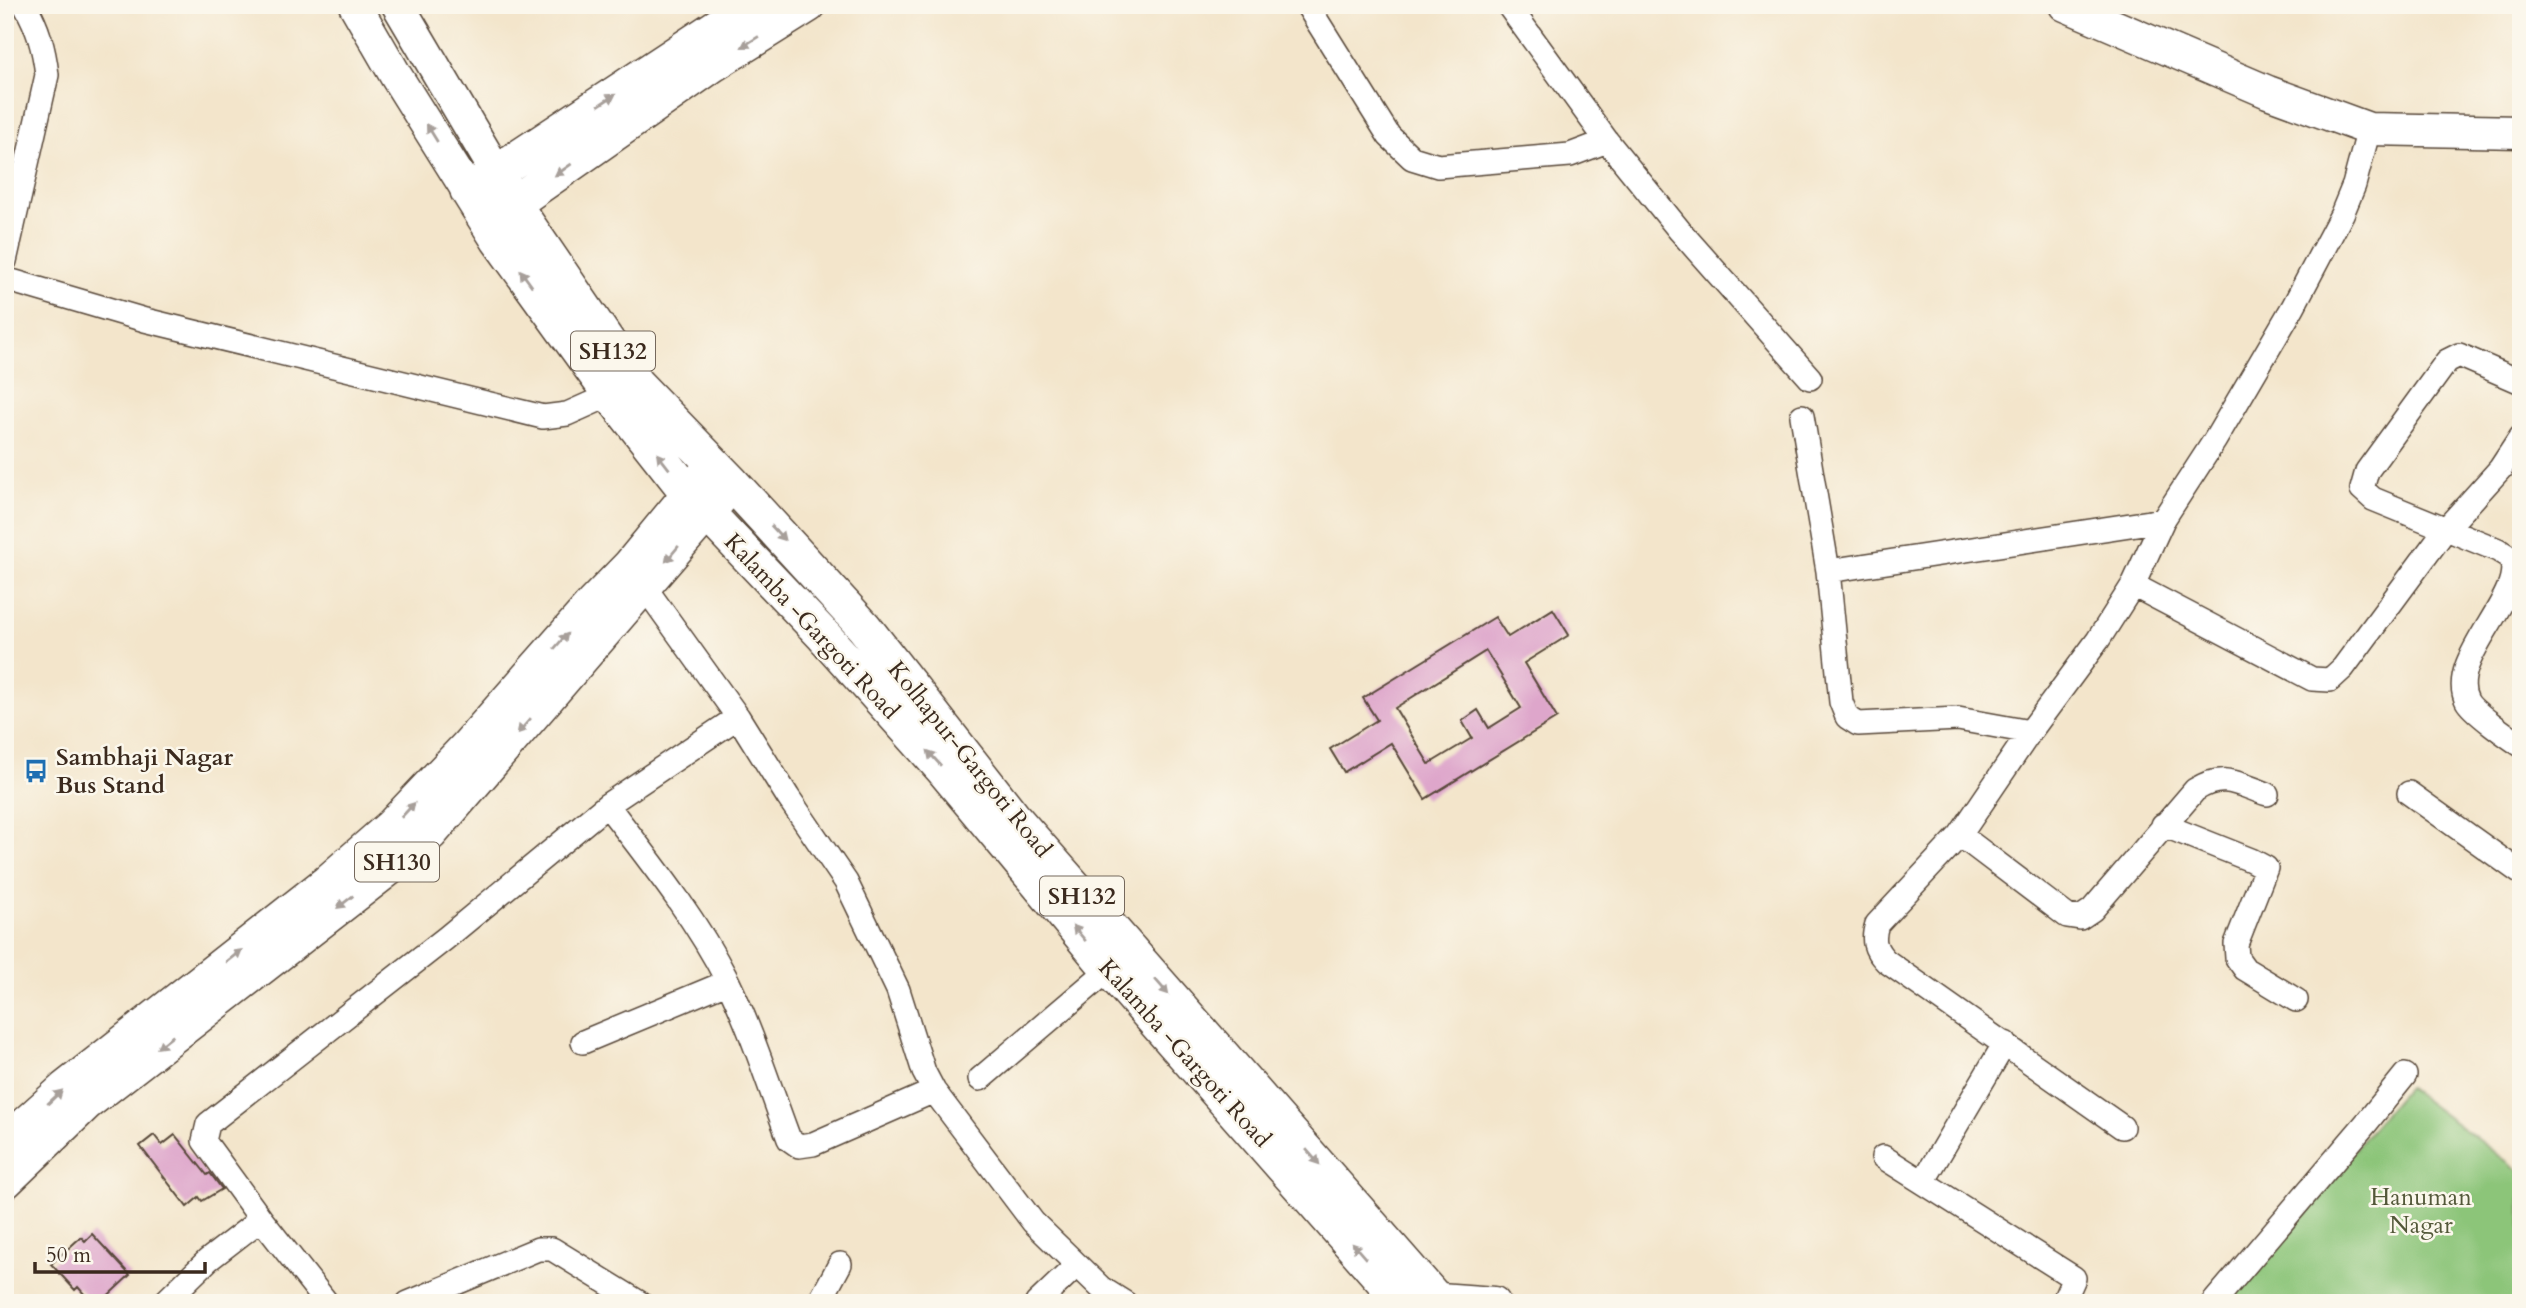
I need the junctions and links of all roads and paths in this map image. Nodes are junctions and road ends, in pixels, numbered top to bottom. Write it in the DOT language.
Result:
graph roads {
  1 [pos="25,5"];
  2 [pos="355,5"];
  3 [pos="398,5"];
  4 [pos="750,5"];
  5 [pos="808,5"];
  6 [pos="1307,5"];
  7 [pos="1508,5"];
  8 [pos="2065,5"];
  9 [pos="2369,129"];
  10 [pos="2521,132"];
  11 [pos="1607,141"];
  12 [pos="482,182"];
  13 [pos="500,213"];
  14 [pos="5,261"];
  15 [pos="5,279"];
  16 [pos="1810,377"];
  17 [pos="2521,382"];
  18 [pos="623,389"];
  19 [pos="1802,416"];
  20 [pos="2521,437"];
  21 [pos="723,474"];
  22 [pos="698,503"];
  23 [pos="2163,520"];
  24 [pos="2445,530"];
  25 [pos="1828,571"];
  26 [pos="637,577"];
  27 [pos="2133,585"];
  28 [pos="2515,599"];
  29 [pos="738,717"];
  30 [pos="2031,732"];
  31 [pos="2521,745"];
  32 [pos="2409,793"];
  33 [pos="2267,794"];
  34 [pos="607,804"];
  35 [pos="2163,825"];
  36 [pos="1960,835"];
  37 [pos="2521,873"];
  38 [pos="1120,960"];
  39 [pos="727,982"];
  40 [pos="2296,1000"];
  41 [pos="583,1042"];
  42 [pos="2005,1043"];
  43 [pos="2405,1075"];
  44 [pos="980,1079"];
  45 [pos="934,1091"];
  46 [pos="2122,1127"];
  47 [pos="5,1143"];
  48 [pos="1884,1157"];
  49 [pos="5,1181"];
  50 [pos="1923,1182"];
  51 [pos="261,1219"];
  52 [pos="840,1264"];
  53 [pos="1077,1265"];
  54 [pos="1400,1299"];
  55 [pos="1439,1301"];
  56 [pos="164,1303"];
  57 [pos="327,1303"];
  58 [pos="408,1303"];
  59 [pos="640,1303"];
  60 [pos="819,1303"];
  61 [pos="1037,1303"];
  62 [pos="1125,1303"];
  63 [pos="1494,1303"];
  64 [pos="2063,1303"];
  65 [pos="2213,1303"];
  1 -- 14 [label="street"];
  12 -- 2 [label="street, Kalamba -Gargoti Road, one-way"];
  3 -- 12 [label="street, Kalamba -Gargoti Road"];
  12 -- 4 [label="main road, one-way"];
  5 -- 13 [label="main road, one-way"];
  6 -- 11 [label="street"];
  7 -- 11 [label="street"];
  8 -- 9 [label="street"];
  9 -- 10 [label="street"];
  9 -- 23 [label="street"];
  11 -- 16 [label="street"];
  12 -- 13 [label="main road, Kalamba -Gargoti Road"];
  13 -- 18 [label="main road, Kalamba -Gargoti Road"];
  15 -- 18 [label="street"];
  17 -- 24 [label="street"];
  18 -- 21 [label="main road, Kolhapur-Gargoti Road / SH132"];
  22 -- 18 [label="main road, Kalamba -Gargoti Road, one-way"];
  19 -- 25 [label="street"];
  20 -- 24 [label="street"];
  21 -- 22 [label="main road, SH130"];
  21 -- 38 [label="main road, Kolhapur-Gargoti Road / SH132, one-way"];
  22 -- 26 [label="main road, SH130"];
  38 -- 22 [label="main road, Kalamba -Gargoti Road, one-way"];
  23 -- 25 [label="street"];
  23 -- 27 [label="street"];
  24 -- 27 [label="street"];
  24 -- 28 [label="street"];
  25 -- 30 [label="street"];
  26 -- 29 [label="street"];
  47 -- 26 [label="main road, SH130, one-way"];
  26 -- 49 [label="main road, SH130, one-way"];
  27 -- 30 [label="street"];
  28 -- 31 [label="street"];
  29 -- 34 [label="street"];
  29 -- 45 [label="street"];
  30 -- 36 [label="street"];
  32 -- 37 [label="street"];
  33 -- 35 [label="street"];
  34 -- 39 [label="street"];
  34 -- 51 [label="street"];
  35 -- 36 [label="street"];
  35 -- 40 [label="street"];
  36 -- 42 [label="street"];
  38 -- 44 [label="street"];
  54 -- 38 [label="main road, Kalamba -Gargoti Road, one-way"];
  38 -- 55 [label="main road, Kolhapur-Gargoti Road / SH132, one-way"];
  39 -- 41 [label="street"];
  39 -- 45 [label="street"];
  42 -- 46 [label="street"];
  42 -- 50 [label="street"];
  43 -- 65 [label="street"];
  45 -- 53 [label="street"];
  48 -- 50 [label="street"];
  50 -- 64 [label="street"];
  51 -- 56 [label="street"];
  51 -- 57 [label="street"];
  52 -- 60 [label="street"];
  53 -- 61 [label="street"];
  53 -- 62 [label="street"];
  54 -- 55 [label="street"];
  55 -- 63 [label="street"];
  58 -- 59 [label="street"];
}
